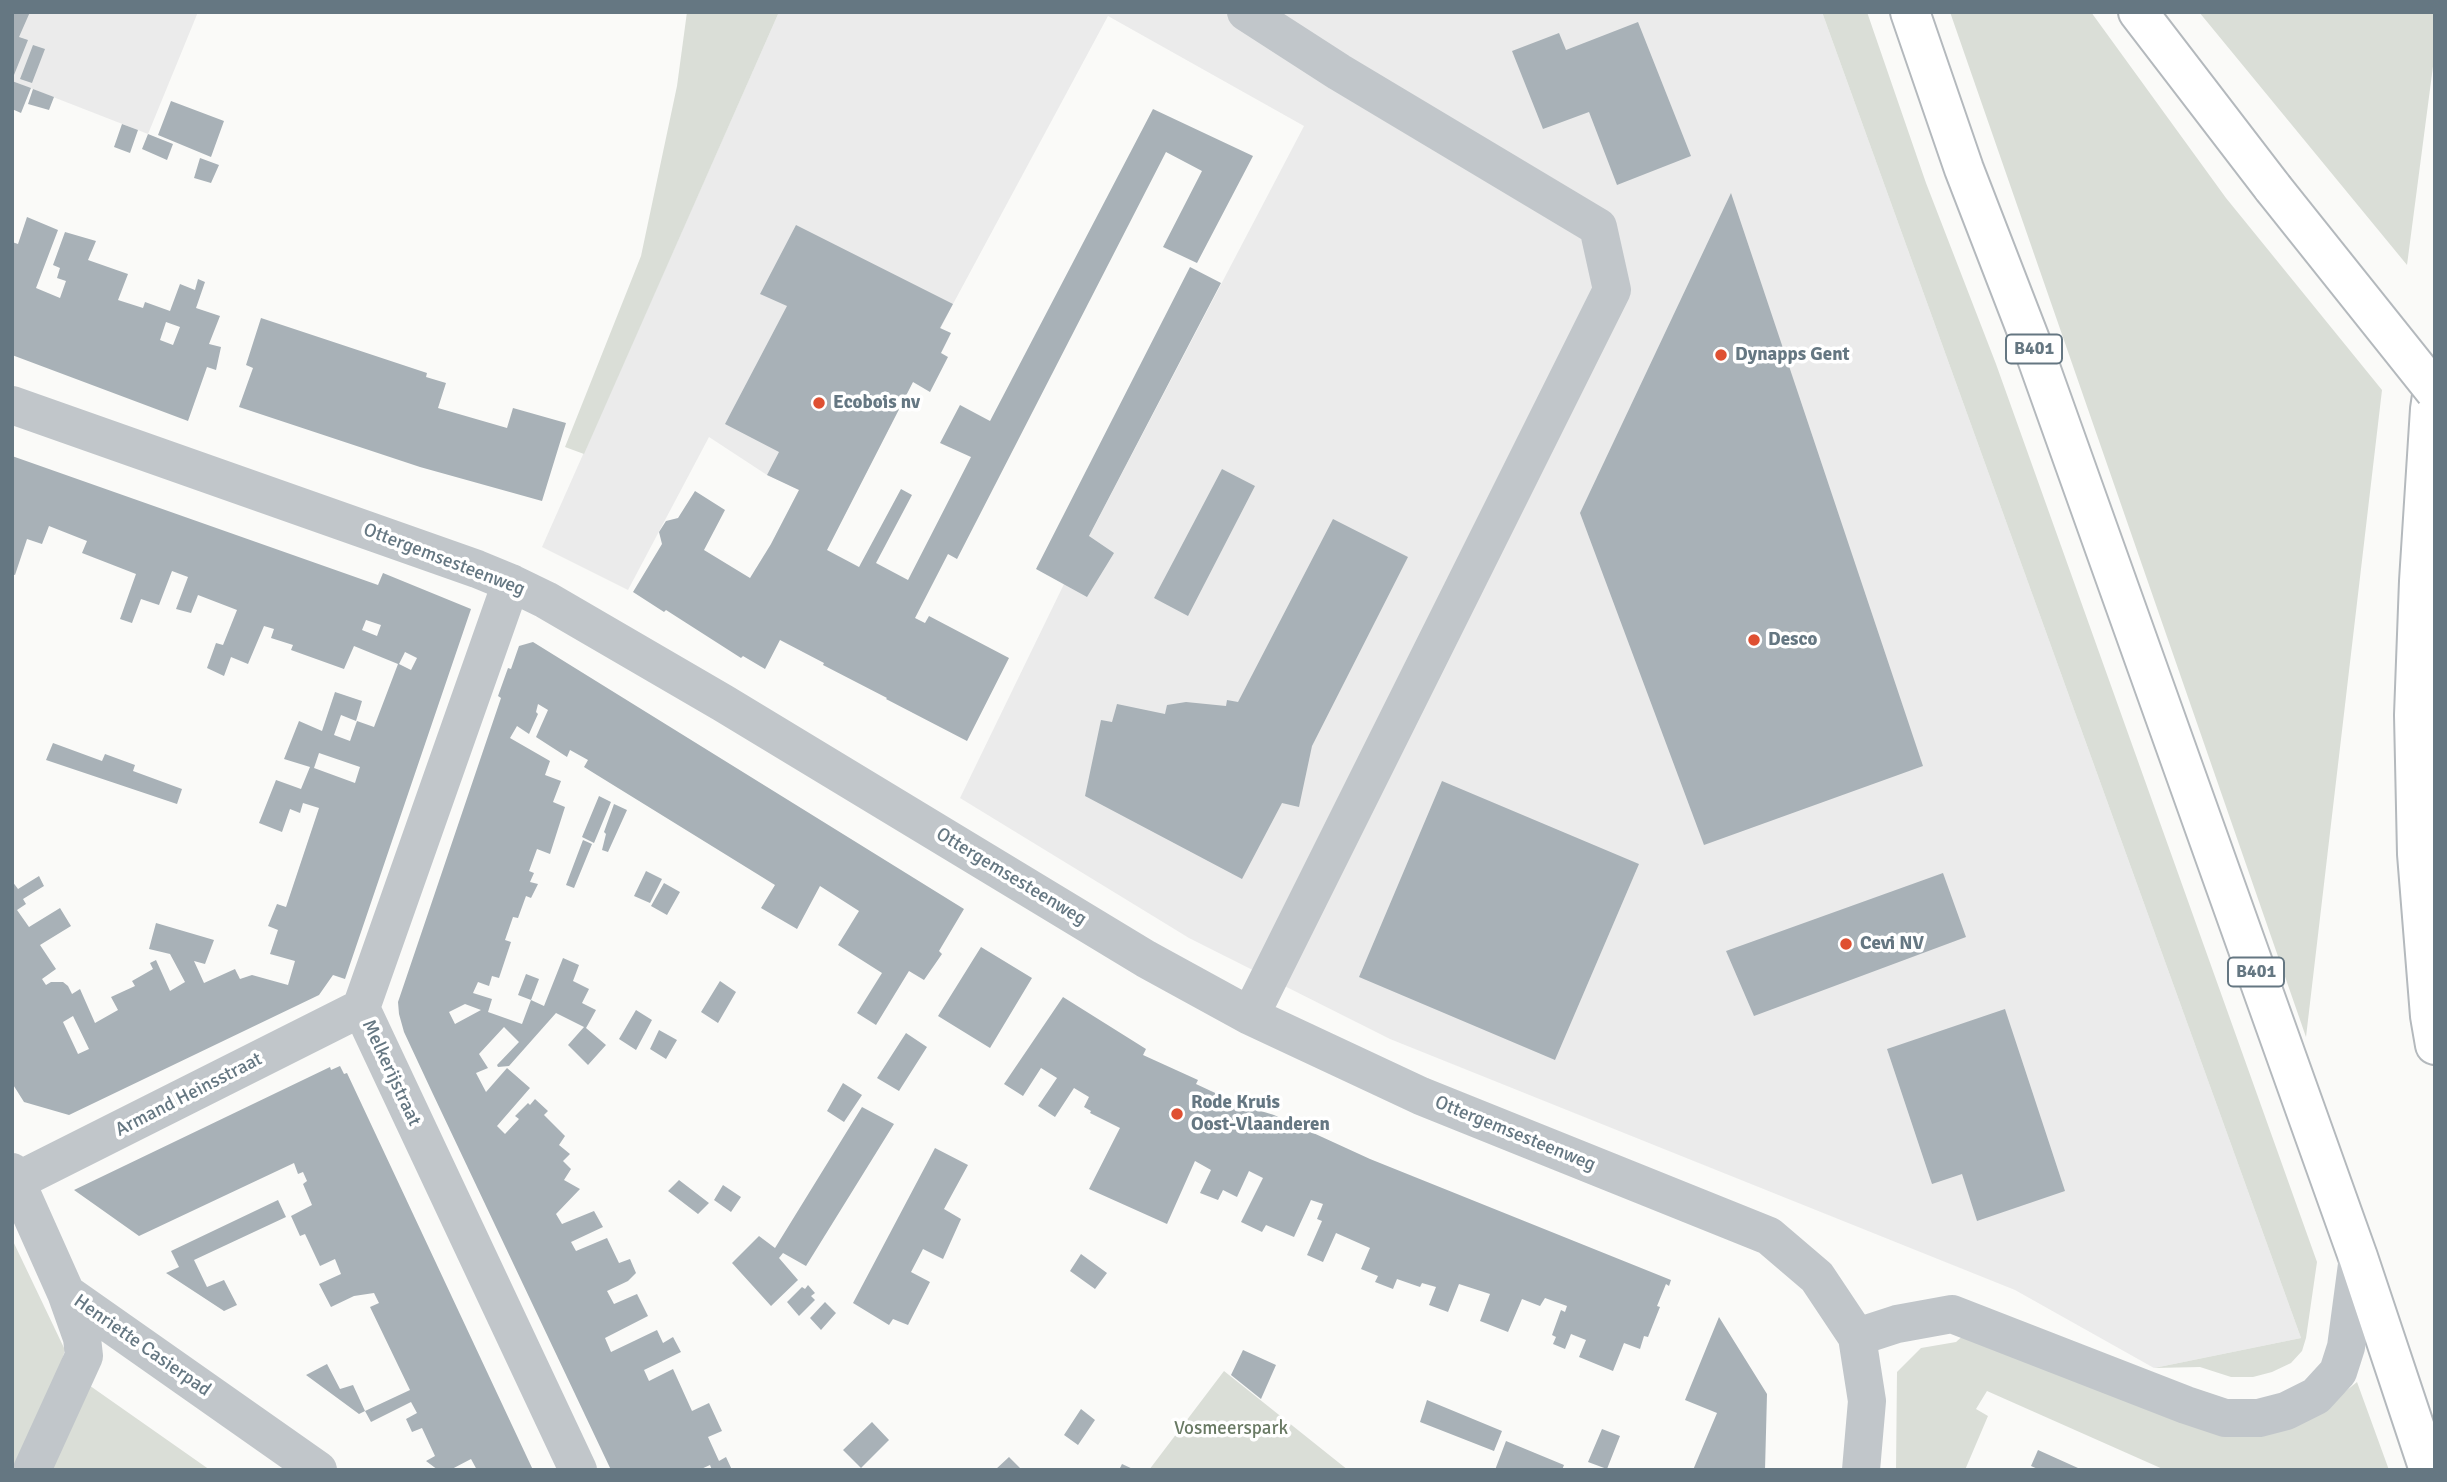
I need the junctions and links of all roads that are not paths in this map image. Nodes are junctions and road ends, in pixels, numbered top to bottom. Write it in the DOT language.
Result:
graph roads {
  1 [pos="1246,12"];
  2 [pos="1910,12"];
  3 [pos="2138,12"];
  4 [pos="2435,376"];
  5 [pos="2435,391"];
  6 [pos="12,405"];
  7 [pos="511,583"];
  8 [pos="361,1008"];
  9 [pos="1250,1016"];
  10 [pos="2435,1045"];
  11 [pos="14,1177"];
  12 [pos="2358,1257"];
  13 [pos="66,1293"];
  14 [pos="1857,1337"];
  15 [pos="32,1470"];
  16 [pos="318,1470"];
  17 [pos="578,1470"];
  18 [pos="1861,1470"];
  19 [pos="2429,1470"];
  1 -- 9 [label="street"];
  2 -- 12 [label="highway, B401"];
  3 -- 5 [label="highway, bridge"];
  4 -- 10 [label="highway"];
  6 -- 7 [label="street, Ottergemsesteenweg"];
  7 -- 8 [label="street, Melkerijstraat"];
  7 -- 9 [label="street, Ottergemsesteenweg"];
  8 -- 11 [label="street, Armand Heinsstraat"];
  8 -- 17 [label="street, Melkerijstraat"];
  9 -- 14 [label="street, Ottergemsesteenweg"];
  11 -- 13 [label="street, Henriette Casierpad"];
  12 -- 14 [label="street"];
  12 -- 19 [label="highway, B401"];
  13 -- 15 [label="street"];
  13 -- 16 [label="street, Henriette Casierpad"];
  14 -- 18 [label="street, Ottergemsesteenweg"];
}
